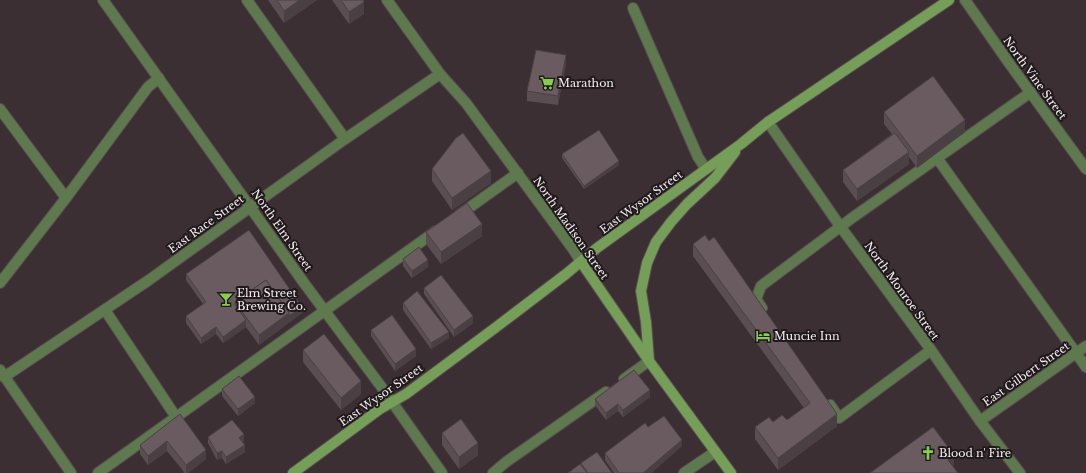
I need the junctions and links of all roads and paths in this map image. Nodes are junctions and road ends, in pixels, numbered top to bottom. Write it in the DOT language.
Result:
graph roads {
  1 [pos="103,0"];
  2 [pos="247,0"];
  3 [pos="387,0"];
  4 [pos="949,0"];
  5 [pos="965,0"];
  6 [pos="633,8"];
  7 [pos="440,74"];
  8 [pos="159,78"];
  9 [pos="1031,92"];
  10 [pos="0,108"];
  11 [pos="768,122"];
  12 [pos="345,139"];
  13 [pos="741,144"];
  14 [pos="937,158"];
  15 [pos="706,169"];
  16 [pos="1086,170"];
  17 [pos="518,173"];
  18 [pos="66,198"];
  19 [pos="250,207"];
  20 [pos="840,226"];
  21 [pos="581,262"];
  22 [pos="0,283"];
  23 [pos="105,310"];
  24 [pos="325,311"];
  25 [pos="769,318"];
  26 [pos="1086,346"];
  27 [pos="931,350"];
  28 [pos="1076,353"];
  29 [pos="649,361"];
  30 [pos="1086,367"];
  31 [pos="2,373"];
  32 [pos="826,399"];
  33 [pos="392,402"];
  34 [pos="176,417"];
  35 [pos="980,421"];
  36 [pos="715,452"];
  37 [pos="71,473"];
  38 [pos="98,473"];
  39 [pos="294,473"];
  40 [pos="442,473"];
  41 [pos="492,473"];
  42 [pos="684,473"];
  43 [pos="730,473"];
  44 [pos="1020,473"];
  1 -- 8 [label="street, North Elm Street"];
  2 -- 12 [label="street"];
  3 -- 7 [label="street, North Madison Street"];
  4 -- 11 [label="main road, East Wysor Street"];
  5 -- 9 [label="street, North Vine Street"];
  6 -- 15 [label="street"];
  7 -- 12 [label="street, East Race Street"];
  7 -- 17 [label="street, North Madison Street"];
  8 -- 18 [label="street"];
  8 -- 19 [label="street, North Elm Street"];
  9 -- 14 [label="street"];
  9 -- 16 [label="street, North Vine Street"];
  10 -- 18 [label="street"];
  11 -- 13 [label="main road, East Wysor Street"];
  11 -- 20 [label="street, North Monroe Street"];
  12 -- 19 [label="street, East Race Street"];
  13 -- 15 [label="main road, East Wysor Street"];
  13 -- 29 [label="main road"];
  14 -- 20 [label="street"];
  14 -- 28 [label="street"];
  15 -- 21 [label="main road, East Wysor Street"];
  17 -- 21 [label="street, North Madison Street"];
  17 -- 24 [label="street"];
  18 -- 22 [label="street"];
  19 -- 23 [label="street, East Race Street"];
  19 -- 24 [label="street, North Elm Street"];
  20 -- 25 [label="street"];
  20 -- 27 [label="street, North Monroe Street"];
  21 -- 29 [label="main road, North Madison Street"];
  21 -- 33 [label="main road, East Wysor Street"];
  23 -- 31 [label="street, East Race Street"];
  23 -- 34 [label="street"];
  24 -- 33 [label="street, North Elm Street"];
  24 -- 34 [label="street"];
  26 -- 28 [label="street, East Gilbert Street"];
  27 -- 32 [label="street"];
  27 -- 35 [label="street, North Monroe Street"];
  28 -- 30 [label="street"];
  28 -- 35 [label="street, East Gilbert Street"];
  29 -- 36 [label="main road, North Madison Street"];
  29 -- 41 [label="street"];
  31 -- 37 [label="street"];
  33 -- 39 [label="main road, East Wysor Street"];
  33 -- 40 [label="street, North Elm Street"];
  34 -- 38 [label="street"];
  35 -- 44 [label="street, North Monroe Street"];
  36 -- 42 [label="street"];
  36 -- 43 [label="main road, North Madison Street"];
}
